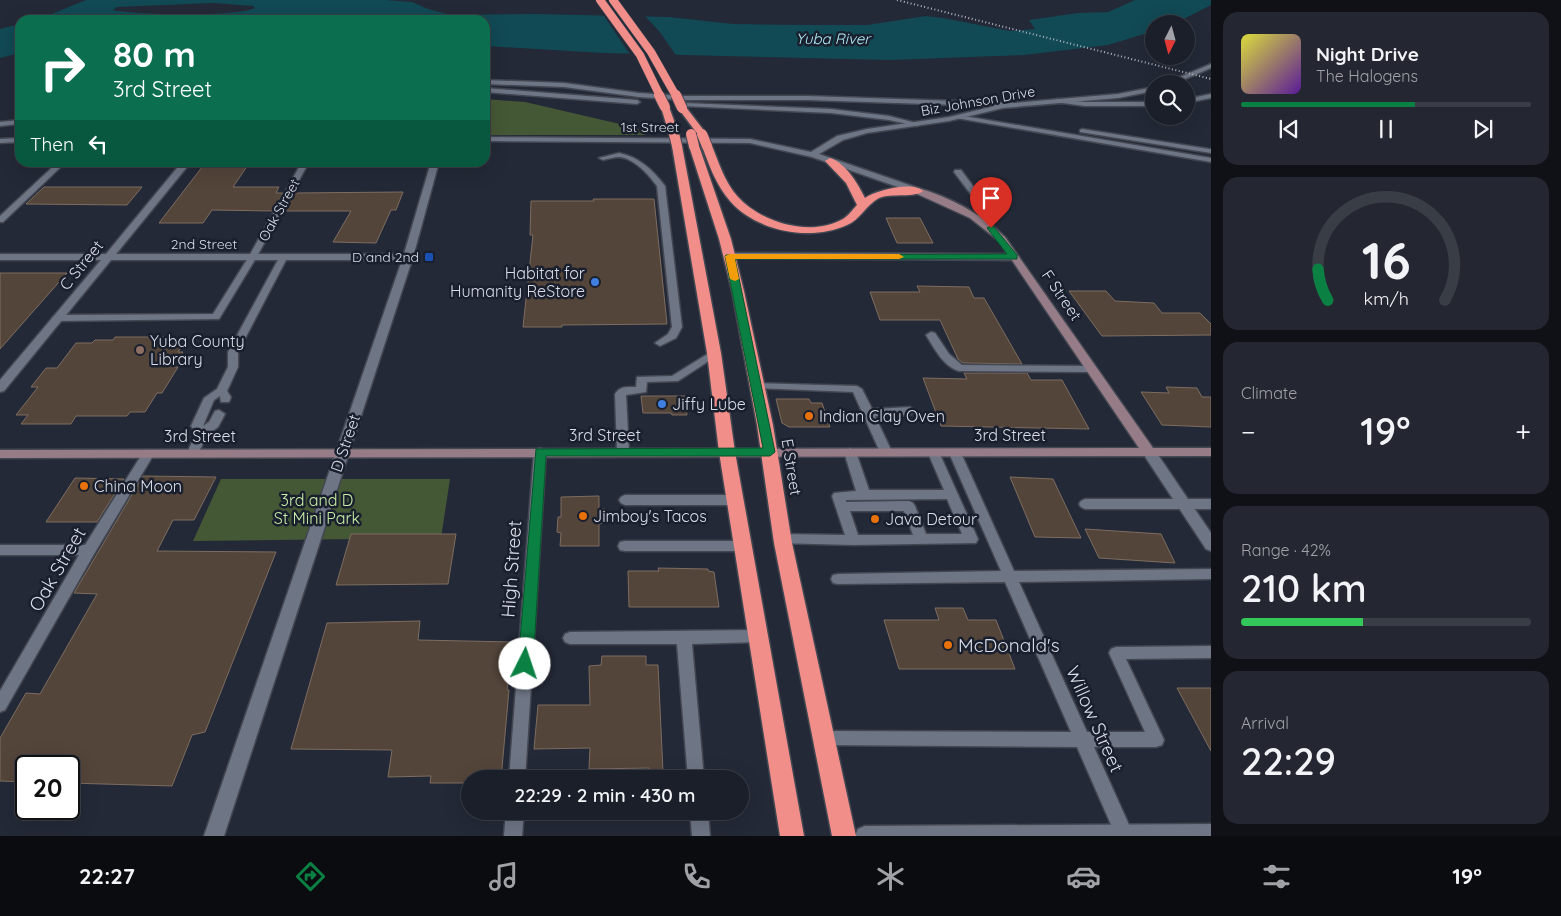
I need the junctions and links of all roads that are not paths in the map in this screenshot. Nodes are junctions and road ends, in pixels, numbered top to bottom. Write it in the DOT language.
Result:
graph roads {
  1 [pos="600,0"];
  2 [pos="613,0"];
  3 [pos="1211,66"];
  4 [pos="1188,75"];
  5 [pos="490,82"];
  6 [pos="490,90"];
  7 [pos="1145,91"];
  8 [pos="1211,96"];
  9 [pos="1195,99"];
  10 [pos="1057,101"];
  11 [pos="1145,104"];
  12 [pos="1016,105"];
  13 [pos="682,108"];
  14 [pos="974,113"];
  15 [pos="958,117"];
  16 [pos="15,122"];
  17 [pos="0,124"];
  18 [pos="917,124"];
  19 [pos="490,139"];
  20 [pos="15,140"];
  21 [pos="0,141"];
  22 [pos="1208,151"];
  23 [pos="812,155"];
  24 [pos="603,158"];
  25 [pos="1211,160"];
  26 [pos="830,161"];
  27 [pos="58,167"];
  28 [pos="183,167"];
  29 [pos="303,167"];
  30 [pos="434,167"];
  31 [pos="958,172"];
  32 [pos="918,191"];
  33 [pos="863,205"];
  34 [pos="0,220"];
  35 [pos="981,220"];
  36 [pos="730,256"];
  37 [pos="0,257"];
  38 [pos="408,257"];
  39 [pos="1014,257"];
  40 [pos="106,258"];
  41 [pos="252,258"];
  42 [pos="283,258"];
  43 [pos="57,318"];
  44 [pos="931,335"];
  45 [pos="660,343"];
  46 [pos="714,353"];
  47 [pos="1091,369"];
  48 [pos="757,386"];
  49 [pos="0,388"];
  50 [pos="910,411"];
  51 [pos="868,412"];
  52 [pos="219,414"];
  53 [pos="202,433"];
  54 [pos="540,452"];
  55 [pos="623,452"];
  56 [pos="728,452"];
  57 [pos="770,452"];
  58 [pos="850,452"];
  59 [pos="886,452"];
  60 [pos="1149,452"];
  61 [pos="1211,452"];
  62 [pos="193,453"];
  63 [pos="342,453"];
  64 [pos="934,453"];
  65 [pos="956,453"];
  66 [pos="0,454"];
  67 [pos="148,454"];
  68 [pos="951,494"];
  69 [pos="864,495"];
  70 [pos="625,500"];
  71 [pos="736,500"];
  72 [pos="1085,504"];
  73 [pos="1184,504"];
  74 [pos="1211,504"];
  75 [pos="842,507"];
  76 [pos="782,539"];
  77 [pos="921,539"];
  78 [pos="852,540"];
  79 [pos="1211,545"];
  80 [pos="625,546"];
  81 [pos="743,546"];
  82 [pos="0,550"];
  83 [pos="89,550"];
  84 [pos="1211,574"];
  85 [pos="1010,576"];
  86 [pos="838,578"];
  87 [pos="758,636"];
  88 [pos="570,638"];
  89 [pos="684,638"];
  90 [pos="1211,652"];
  91 [pos="0,705"];
  92 [pos="822,738"];
  93 [pos="1082,738"];
  94 [pos="518,770"];
  95 [pos="695,770"];
  96 [pos="514,820"];
  97 [pos="700,820"];
  98 [pos="1211,834"];
  99 [pos="214,836"];
  100 [pos="513,836"];
  101 [pos="701,836"];
  102 [pos="792,836"];
  103 [pos="844,836"];
  104 [pos="865,836"];
  105 [pos="1125,836"];
  1 -- 46 [label="highway, bridge"];
  2 -- 13 [label="highway, bridge"];
  3 -- 4 [label="street"];
  5 -- 12 [label="lane"];
  6 -- 18 [label="lane"];
  7 -- 10 [label="street, Biz Johnson Drive"];
  8 -- 9 [label="lane"];
  10 -- 11 [label="lane"];
  10 -- 12 [label="street, Biz Johnson Drive"];
  12 -- 14 [label="street, Biz Johnson Drive"];
  13 -- 33 [label="highway, bridge"];
  13 -- 36 [label="highway, E Street, bridge"];
  14 -- 15 [label="street, Biz Johnson Drive"];
  14 -- 22 [label="lane"];
  15 -- 18 [label="street, Biz Johnson Drive"];
  15 -- 25 [label="lane"];
  16 -- 17 [label="lane"];
  18 -- 23 [label="street, Biz Johnson Drive"];
  19 -- 23 [label="street, 1st Street"];
  20 -- 21 [label="street"];
  23 -- 26 [label="street, F Street"];
  24 -- 45 [label="lane"];
  26 -- 32 [label="street, F Street"];
  26 -- 33 [label="highway"];
  27 -- 34 [label="lane"];
  28 -- 40 [label="street, C Street"];
  29 -- 41 [label="lane, Oak Street"];
  30 -- 38 [label="street, D Street"];
  31 -- 35 [label="lane"];
  32 -- 33 [label="highway"];
  32 -- 35 [label="main road, F Street"];
  35 -- 39 [label="main road, F Street"];
  36 -- 39 [label="street"];
  36 -- 48 [label="highway, E Street"];
  37 -- 40 [label="street, 2nd Street"];
  38 -- 42 [label="street, 2nd Street"];
  38 -- 63 [label="street, D Street"];
  39 -- 47 [label="main road, F Street"];
  40 -- 41 [label="street, 2nd Street"];
  40 -- 43 [label="street, C Street"];
  41 -- 42 [label="street, 2nd Street"];
  41 -- 43 [label="lane, Oak Street"];
  42 -- 53 [label="lane"];
  43 -- 49 [label="street, C Street"];
  44 -- 47 [label="lane"];
  46 -- 55 [label="lane"];
  46 -- 56 [label="highway"];
  47 -- 60 [label="main road, F Street"];
  48 -- 51 [label="lane"];
  48 -- 57 [label="highway, E Street"];
  50 -- 51 [label="lane"];
  51 -- 59 [label="lane"];
  52 -- 53 [label="lane"];
  53 -- 62 [label="lane"];
  54 -- 55 [label="main road, 3rd Street"];
  54 -- 63 [label="main road, 3rd Street"];
  54 -- 94 [label="lane, High Street"];
  55 -- 56 [label="main road, 3rd Street"];
  56 -- 57 [label="main road, 3rd Street"];
  56 -- 71 [label="highway"];
  57 -- 58 [label="main road, 3rd Street"];
  57 -- 76 [label="highway, E Street"];
  58 -- 59 [label="main road, 3rd Street"];
  58 -- 69 [label="lane"];
  59 -- 64 [label="main road, 3rd Street"];
  60 -- 61 [label="main road, 3rd Street"];
  60 -- 65 [label="main road, 3rd Street"];
  60 -- 73 [label="street, F Street"];
  62 -- 63 [label="main road, 3rd Street"];
  62 -- 67 [label="main road, 3rd Street"];
  63 -- 99 [label="street, D Street"];
  64 -- 65 [label="main road, 3rd Street"];
  64 -- 68 [label="lane"];
  65 -- 85 [label="lane, Willow Street"];
  66 -- 67 [label="main road, 3rd Street"];
  67 -- 83 [label="lane, Oak Street"];
  68 -- 69 [label="lane"];
  68 -- 77 [label="lane"];
  69 -- 75 [label="lane"];
  70 -- 71 [label="lane"];
  71 -- 81 [label="highway"];
  72 -- 73 [label="lane"];
  73 -- 74 [label="lane"];
  73 -- 79 [label="street, F Street"];
  75 -- 77 [label="lane"];
  75 -- 78 [label="lane"];
  76 -- 78 [label="lane"];
  76 -- 92 [label="highway, E Street"];
  77 -- 78 [label="lane"];
  80 -- 81 [label="lane"];
  81 -- 87 [label="highway"];
  82 -- 83 [label="lane"];
  83 -- 91 [label="lane, Oak Street"];
  84 -- 85 [label="lane"];
  85 -- 86 [label="lane"];
  85 -- 93 [label="lane, Willow Street"];
  87 -- 89 [label="lane"];
  87 -- 102 [label="highway"];
  88 -- 89 [label="lane"];
  89 -- 95 [label="lane"];
  90 -- 93 [label="lane"];
  92 -- 93 [label="lane"];
  92 -- 103 [label="highway, E Street"];
  93 -- 105 [label="lane, Willow Street"];
  96 -- 100 [label="lane"];
  97 -- 101 [label="lane"];
  98 -- 105 [label="street"];
  104 -- 105 [label="street"];
}
